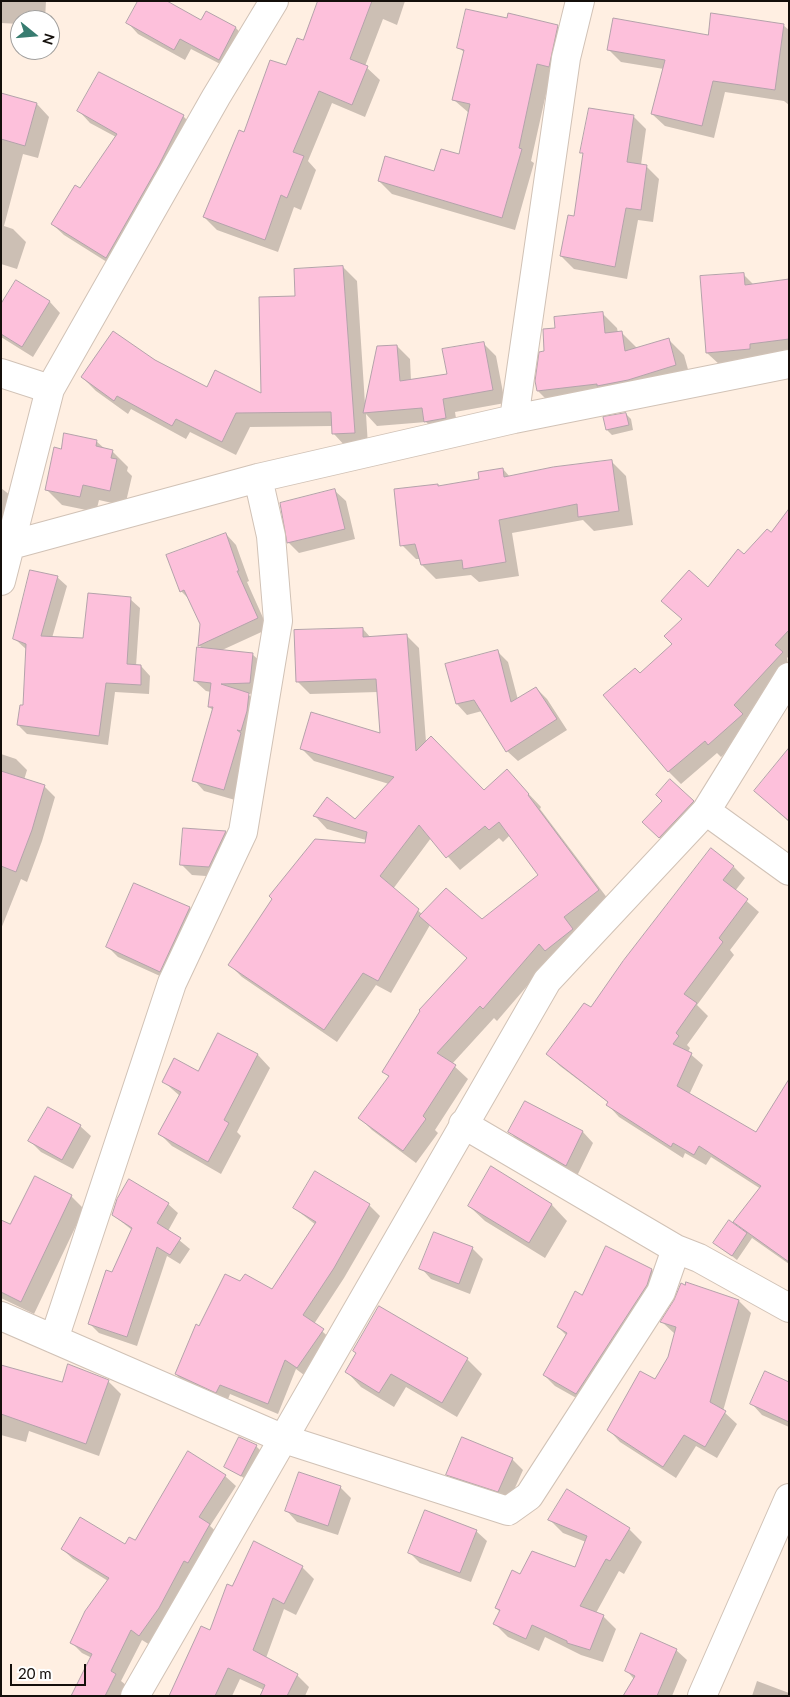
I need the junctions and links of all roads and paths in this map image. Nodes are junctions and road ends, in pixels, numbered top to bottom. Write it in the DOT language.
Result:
graph roads {
  1 [pos="274,1"];
  2 [pos="580,1"];
  3 [pos="789,364"];
  4 [pos="1,373"];
  5 [pos="50,388"];
  6 [pos="514,419"];
  7 [pos="258,478"];
  8 [pos="6,545"];
  9 [pos="1,581"];
  10 [pos="789,677"];
  11 [pos="706,811"];
  12 [pos="789,871"];
  13 [pos="464,1124"];
  14 [pos="676,1249"];
  15 [pos="789,1308"];
  16 [pos="1,1316"];
  17 [pos="54,1339"];
  18 [pos="284,1439"];
  19 [pos="789,1498"];
  20 [pos="135,1696"];
  21 [pos="702,1696"];
  1 -- 5 [label="street"];
  2 -- 6 [label="street"];
  3 -- 6 [label="street"];
  4 -- 5 [label="street"];
  5 -- 8 [label="street"];
  6 -- 7 [label="street"];
  7 -- 8 [label="street"];
  7 -- 17 [label="street"];
  8 -- 9 [label="street"];
  10 -- 11 [label="street"];
  11 -- 12 [label="street"];
  11 -- 13 [label="street"];
  13 -- 14 [label="street"];
  13 -- 18 [label="street"];
  14 -- 15 [label="street"];
  14 -- 18 [label="street"];
  16 -- 17 [label="street"];
  17 -- 18 [label="street"];
  18 -- 20 [label="street"];
  19 -- 21 [label="street"];
}
